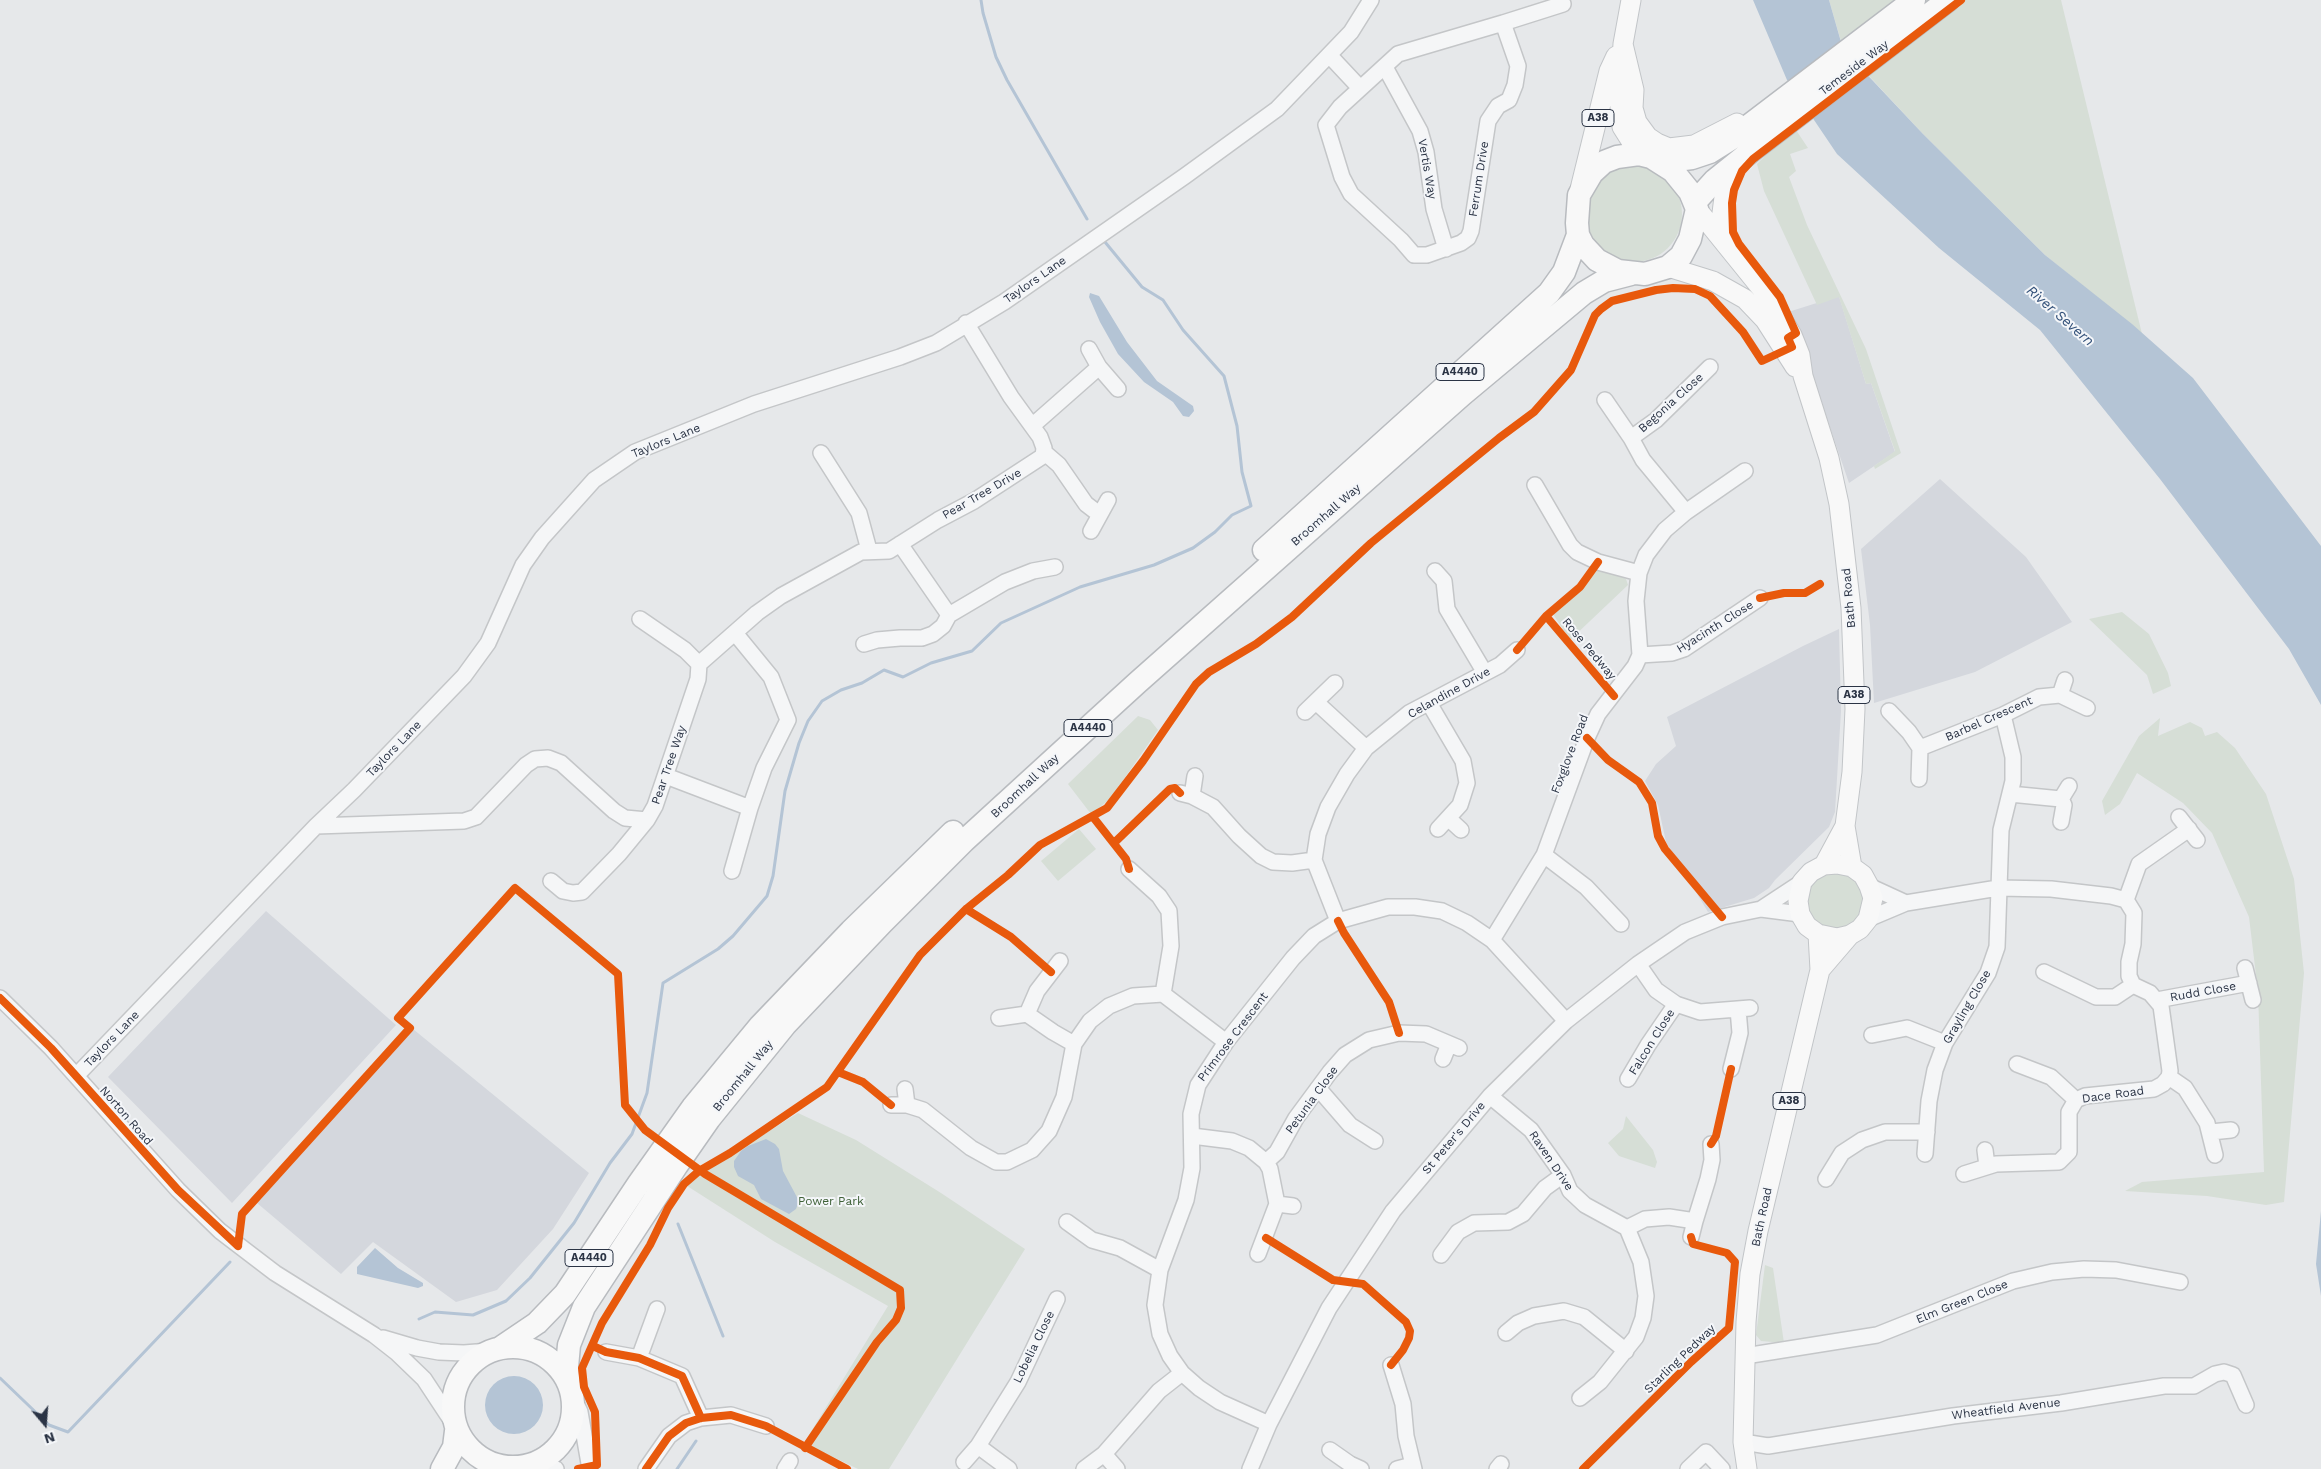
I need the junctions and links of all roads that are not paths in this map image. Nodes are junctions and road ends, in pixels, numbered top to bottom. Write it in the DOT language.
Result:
graph roads {
  1 [pos="1371,0"];
  2 [pos="1631,0"];
  3 [pos="1914,0"];
  4 [pos="1948,0"];
  5 [pos="1563,4"];
  6 [pos="1502,23"];
  7 [pos="1623,44"];
  8 [pos="1330,56"];
  9 [pos="1384,67"];
  10 [pos="1360,88"];
  11 [pos="1754,117"];
  12 [pos="1639,154"];
  13 [pos="1661,162"];
  14 [pos="1734,165"];
  15 [pos="1579,195"];
  16 [pos="1696,205"];
  17 [pos="1578,235"];
  18 [pos="1725,242"];
  19 [pos="1446,248"];
  20 [pos="1668,267"];
  21 [pos="1631,274"];
  22 [pos="966,323"];
  23 [pos="1089,349"];
  24 [pos="1099,367"];
  25 [pos="1710,367"];
  26 [pos="1802,376"];
  27 [pos="1118,389"];
  28 [pos="1605,400"];
  29 [pos="1032,426"];
  30 [pos="1631,438"];
  31 [pos="1044,452"];
  32 [pos="821,453"];
  33 [pos="1744,470"];
  34 [pos="1535,485"];
  35 [pos="1108,500"];
  36 [pos="1686,512"];
  37 [pos="1099,514"];
  38 [pos="1090,531"];
  39 [pos="900,544"];
  40 [pos="869,550"];
  41 [pos="1055,567"];
  42 [pos="1639,573"];
  43 [pos="1445,576"];
  44 [pos="1760,598"];
  45 [pos="949,615"];
  46 [pos="640,619"];
  47 [pos="735,633"];
  48 [pos="864,644"];
  49 [pos="1517,650"];
  50 [pos="1640,655"];
  51 [pos="699,664"];
  52 [pos="1485,673"];
  53 [pos="2065,680"];
  54 [pos="1335,682"];
  55 [pos="2060,695"];
  56 [pos="1430,703"];
  57 [pos="2087,708"];
  58 [pos="1889,710"];
  59 [pos="2003,715"];
  60 [pos="1366,748"];
  61 [pos="1920,748"];
  62 [pos="666,776"];
  63 [pos="1196,776"];
  64 [pos="1919,779"];
  65 [pos="2070,786"];
  66 [pos="2010,794"];
  67 [pos="2061,799"];
  68 [pos="750,808"];
  69 [pos="2179,817"];
  70 [pos="647,820"];
  71 [pos="2061,822"];
  72 [pos="316,826"];
  73 [pos="1845,826"];
  74 [pos="1461,830"];
  75 [pos="1544,855"];
  76 [pos="1314,860"];
  77 [pos="1824,865"];
  78 [pos="1852,867"];
  79 [pos="1129,869"];
  80 [pos="732,871"];
  81 [pos="551,881"];
  82 [pos="1802,882"];
  83 [pos="1869,886"];
  84 [pos="1998,888"];
  85 [pos="2126,900"];
  86 [pos="1906,903"];
  87 [pos="1761,909"];
  88 [pos="1800,914"];
  89 [pos="1868,919"];
  90 [pos="1338,921"];
  91 [pos="1621,924"];
  92 [pos="1818,934"];
  93 [pos="1850,935"];
  94 [pos="1492,940"];
  95 [pos="1060,961"];
  96 [pos="1638,964"];
  97 [pos="2245,968"];
  98 [pos="1820,970"];
  99 [pos="2044,972"];
  100 [pos="2249,984"];
  101 [pos="2133,985"];
  102 [pos="1163,994"];
  103 [pos="0,998"];
  104 [pos="2157,1000"];
  105 [pos="2253,1000"];
  106 [pos="1676,1004"];
  107 [pos="1027,1014"];
  108 [pos="999,1018"];
  109 [pos="1566,1022"];
  110 [pos="1872,1035"];
  111 [pos="1226,1042"];
  112 [pos="1945,1043"];
  113 [pos="1074,1044"];
  114 [pos="1443,1059"];
  115 [pos="1731,1069"];
  116 [pos="2022,1071"];
  117 [pos="76,1076"];
  118 [pos="2169,1077"];
  119 [pos="1628,1079"];
  120 [pos="1318,1088"];
  121 [pos="905,1089"];
  122 [pos="1490,1096"];
  123 [pos="2076,1100"];
  124 [pos="891,1105"];
  125 [pos="907,1105"];
  126 [pos="2230,1130"];
  127 [pos="1927,1132"];
  128 [pos="2211,1132"];
  129 [pos="1192,1136"];
  130 [pos="1375,1140"];
  131 [pos="1711,1144"];
  132 [pos="1985,1150"];
  133 [pos="1925,1154"];
  134 [pos="2215,1156"];
  135 [pos="1266,1162"];
  136 [pos="1987,1166"];
  137 [pos="1964,1174"];
  138 [pos="1563,1175"];
  139 [pos="1826,1179"];
  140 [pos="1277,1204"];
  141 [pos="1293,1206"];
  142 [pos="1694,1221"];
  143 [pos="1066,1222"];
  144 [pos="1627,1228"];
  145 [pos="1692,1237"];
  146 [pos="1258,1254"];
  147 [pos="1441,1255"];
  148 [pos="1160,1270"];
  149 [pos="2180,1282"];
  150 [pos="1057,1298"];
  151 [pos="657,1309"];
  152 [pos="1506,1333"];
  153 [pos="374,1335"];
  154 [pos="495,1349"];
  155 [pos="1626,1351"];
  156 [pos="606,1352"];
  157 [pos="1745,1356"];
  158 [pos="639,1358"];
  159 [pos="1391,1365"];
  160 [pos="1182,1373"];
  161 [pos="571,1392"];
  162 [pos="1580,1398"];
  163 [pos="2246,1405"];
  164 [pos="701,1418"];
  165 [pos="1268,1424"];
  166 [pos="766,1426"];
  167 [pos="456,1429"];
  168 [pos="1743,1442"];
  169 [pos="978,1446"];
  170 [pos="1330,1450"];
  171 [pos="1104,1454"];
  172 [pos="964,1462"];
  173 [pos="532,1467"];
  174 [pos="1413,1467"];
  175 [pos="442,1469"];
  176 [pos="590,1469"];
  177 [pos="646,1469"];
  178 [pos="1009,1469"];
  179 [pos="1084,1469"];
  180 [pos="1117,1469"];
  181 [pos="1250,1469"];
  182 [pos="1361,1469"];
  183 [pos="1397,1469"];
  184 [pos="1688,1469"];
  185 [pos="1722,1469"];
  186 [pos="1747,1469"];
  1 -- 8 [label="street, Taylors Lane"];
  2 -- 7 [label="main road, A38"];
  3 -- 11 [label="highway, Temeside Way"];
  4 -- 14 [label="highway, Temeside Way"];
  5 -- 6 [label="street"];
  6 -- 9 [label="street, Ferrum Drive"];
  6 -- 19 [label="street, Ferrum Drive"];
  7 -- 11 [label="main road"];
  7 -- 12 [label="main road, A38"];
  7 -- 15 [label="main road, A38"];
  8 -- 10 [label="street"];
  8 -- 22 [label="street, Taylors Lane"];
  9 -- 10 [label="street, Ferrum Drive"];
  9 -- 19 [label="street, Vertis Way"];
  10 -- 19 [label="street, Ferrum Drive"];
  11 -- 13 [label="highway, Temeside Way"];
  12 -- 13 [label="highway"];
  12 -- 15 [label="highway"];
  13 -- 16 [label="highway"];
  14 -- 16 [label="highway, Temeside Way"];
  14 -- 18 [label="main road"];
  15 -- 17 [label="highway"];
  16 -- 18 [label="main road, Bath Road / A38"];
  16 -- 20 [label="highway"];
  17 -- 21 [label="highway"];
  17 -- 154 [label="highway, Broomhall Way / A4440"];
  18 -- 26 [label="main road, Bath Road / A38"];
  20 -- 21 [label="highway"];
  20 -- 26 [label="main road, Bath Road / A38"];
  21 -- 161 [label="highway, Broomhall Way / A4440"];
  22 -- 29 [label="street"];
  22 -- 72 [label="street, Taylors Lane"];
  23 -- 24 [label="street"];
  24 -- 27 [label="street"];
  24 -- 29 [label="street"];
  25 -- 30 [label="street, Begonia Close"];
  26 -- 73 [label="main road, Bath Road / A38"];
  28 -- 30 [label="street"];
  29 -- 31 [label="street"];
  30 -- 36 [label="street"];
  31 -- 37 [label="street"];
  31 -- 39 [label="street, Pear Tree Drive"];
  32 -- 40 [label="street"];
  33 -- 36 [label="street"];
  34 -- 42 [label="street"];
  35 -- 37 [label="street"];
  36 -- 42 [label="street"];
  37 -- 38 [label="street"];
  39 -- 40 [label="street, Pear Tree Drive"];
  39 -- 45 [label="street"];
  40 -- 47 [label="street, Pear Tree Drive"];
  41 -- 45 [label="street"];
  42 -- 50 [label="street"];
  43 -- 52 [label="street"];
  44 -- 50 [label="street, Hyacinth Close"];
  45 -- 48 [label="street"];
  46 -- 51 [label="street"];
  47 -- 51 [label="street, Pear Tree Drive"];
  47 -- 68 [label="street"];
  49 -- 52 [label="street, Celandine Drive"];
  50 -- 75 [label="street, Foxglove Road"];
  51 -- 62 [label="street, Pear Tree Way"];
  52 -- 56 [label="street, Celandine Drive"];
  53 -- 55 [label="street"];
  54 -- 60 [label="street"];
  55 -- 57 [label="street"];
  55 -- 59 [label="street, Barbel Crescent"];
  56 -- 60 [label="street, Celandine Drive"];
  56 -- 74 [label="street"];
  58 -- 61 [label="street"];
  59 -- 61 [label="street, Barbel Crescent"];
  59 -- 66 [label="street, Grayling Close"];
  60 -- 76 [label="street, Celandine Drive"];
  61 -- 64 [label="street"];
  62 -- 68 [label="street"];
  62 -- 70 [label="street, Pear Tree Way"];
  63 -- 76 [label="street"];
  65 -- 67 [label="street"];
  66 -- 67 [label="street"];
  66 -- 84 [label="street, Grayling Close"];
  67 -- 71 [label="street"];
  68 -- 80 [label="street"];
  69 -- 85 [label="street"];
  70 -- 72 [label="street, Pear Tree Way"];
  70 -- 81 [label="street"];
  72 -- 117 [label="street, Taylors Lane"];
  73 -- 77 [label="main road, Bath Road / A38"];
  73 -- 78 [label="main road, Bath Road / A38"];
  75 -- 91 [label="street"];
  75 -- 94 [label="street, Foxglove Road"];
  76 -- 90 [label="street"];
  77 -- 78 [label="main road"];
  77 -- 82 [label="main road, Bath Road / A38"];
  78 -- 83 [label="main road"];
  79 -- 102 [label="street"];
  82 -- 87 [label="street, St Peter's Drive"];
  82 -- 88 [label="main road"];
  83 -- 86 [label="street"];
  83 -- 89 [label="main road"];
  84 -- 85 [label="street"];
  84 -- 86 [label="street"];
  84 -- 112 [label="street, Grayling Close"];
  85 -- 101 [label="street"];
  86 -- 89 [label="street"];
  87 -- 88 [label="street, St Peter's Drive"];
  87 -- 96 [label="street, St Peter's Drive"];
  88 -- 92 [label="main road"];
  89 -- 93 [label="main road, Bath Road / A38"];
  90 -- 94 [label="street, Primrose Crescent"];
  90 -- 111 [label="street, Primrose Crescent"];
  92 -- 93 [label="main road"];
  92 -- 98 [label="main road, Bath Road / A38"];
  93 -- 98 [label="main road, Bath Road / A38"];
  94 -- 109 [label="street, Primrose Crescent"];
  95 -- 107 [label="street"];
  96 -- 106 [label="street"];
  96 -- 109 [label="street, St Peter's Drive"];
  97 -- 100 [label="street, Rudd Close"];
  98 -- 157 [label="main road, Bath Road / A38"];
  99 -- 101 [label="street"];
  100 -- 104 [label="street, Rudd Close"];
  100 -- 105 [label="street, Rudd Close"];
  101 -- 104 [label="street"];
  102 -- 111 [label="street"];
  102 -- 113 [label="street"];
  103 -- 117 [label="street, Norton Road"];
  104 -- 118 [label="street"];
  106 -- 115 [label="street"];
  106 -- 119 [label="street, Falcon Close"];
  107 -- 108 [label="street"];
  107 -- 113 [label="street"];
  109 -- 122 [label="street, St Peter's Drive"];
  110 -- 112 [label="street"];
  111 -- 129 [label="street, Primrose Crescent"];
  112 -- 127 [label="street, Grayling Close"];
  113 -- 125 [label="street"];
  114 -- 120 [label="street, Petunia Close"];
  116 -- 123 [label="street"];
  117 -- 153 [label="street, Norton Road"];
  118 -- 123 [label="street, Dace Road"];
  118 -- 128 [label="street"];
  120 -- 130 [label="street"];
  120 -- 135 [label="street, Petunia Close"];
  121 -- 125 [label="street"];
  122 -- 138 [label="street, Raven Drive"];
  122 -- 165 [label="street, St Peter's Drive"];
  123 -- 136 [label="street, Dace Road"];
  124 -- 125 [label="street"];
  126 -- 128 [label="street"];
  127 -- 133 [label="street, Grayling Close"];
  127 -- 139 [label="street"];
  128 -- 134 [label="street"];
  129 -- 135 [label="street"];
  129 -- 148 [label="street, Primrose Crescent"];
  131 -- 142 [label="street"];
  132 -- 136 [label="street"];
  135 -- 140 [label="street"];
  136 -- 137 [label="street, Dace Road"];
  138 -- 144 [label="street, Raven Drive"];
  138 -- 147 [label="street"];
  140 -- 141 [label="street"];
  140 -- 146 [label="street"];
  142 -- 144 [label="street"];
  142 -- 145 [label="street"];
  143 -- 148 [label="street"];
  144 -- 155 [label="street"];
  148 -- 160 [label="street, Primrose Crescent"];
  149 -- 157 [label="street, Elm Green Close"];
  150 -- 169 [label="street, Lobelia Close"];
  151 -- 158 [label="street"];
  152 -- 155 [label="street"];
  153 -- 154 [label="street, Norton Road"];
  153 -- 167 [label="street, Norton Road"];
  154 -- 161 [label="highway"];
  154 -- 167 [label="highway"];
  155 -- 162 [label="street"];
  156 -- 158 [label="street"];
  157 -- 168 [label="main road, Bath Road / A38"];
  158 -- 164 [label="street"];
  159 -- 174 [label="street"];
  160 -- 165 [label="street, Primrose Crescent"];
  160 -- 171 [label="street"];
  161 -- 173 [label="highway"];
  161 -- 176 [label="street"];
  163 -- 168 [label="street, Wheatfield Avenue"];
  164 -- 166 [label="street"];
  164 -- 177 [label="street"];
  165 -- 181 [label="street, St Peter's Drive"];
  167 -- 173 [label="highway"];
  167 -- 175 [label="highway"];
  168 -- 186 [label="main road, Bath Road / A38"];
  169 -- 172 [label="street, Lobelia Close"];
  169 -- 178 [label="street"];
  170 -- 182 [label="street"];
  171 -- 179 [label="street"];
  171 -- 180 [label="street"];
  174 -- 183 [label="street"];
  184 -- 185 [label="street"];
}
